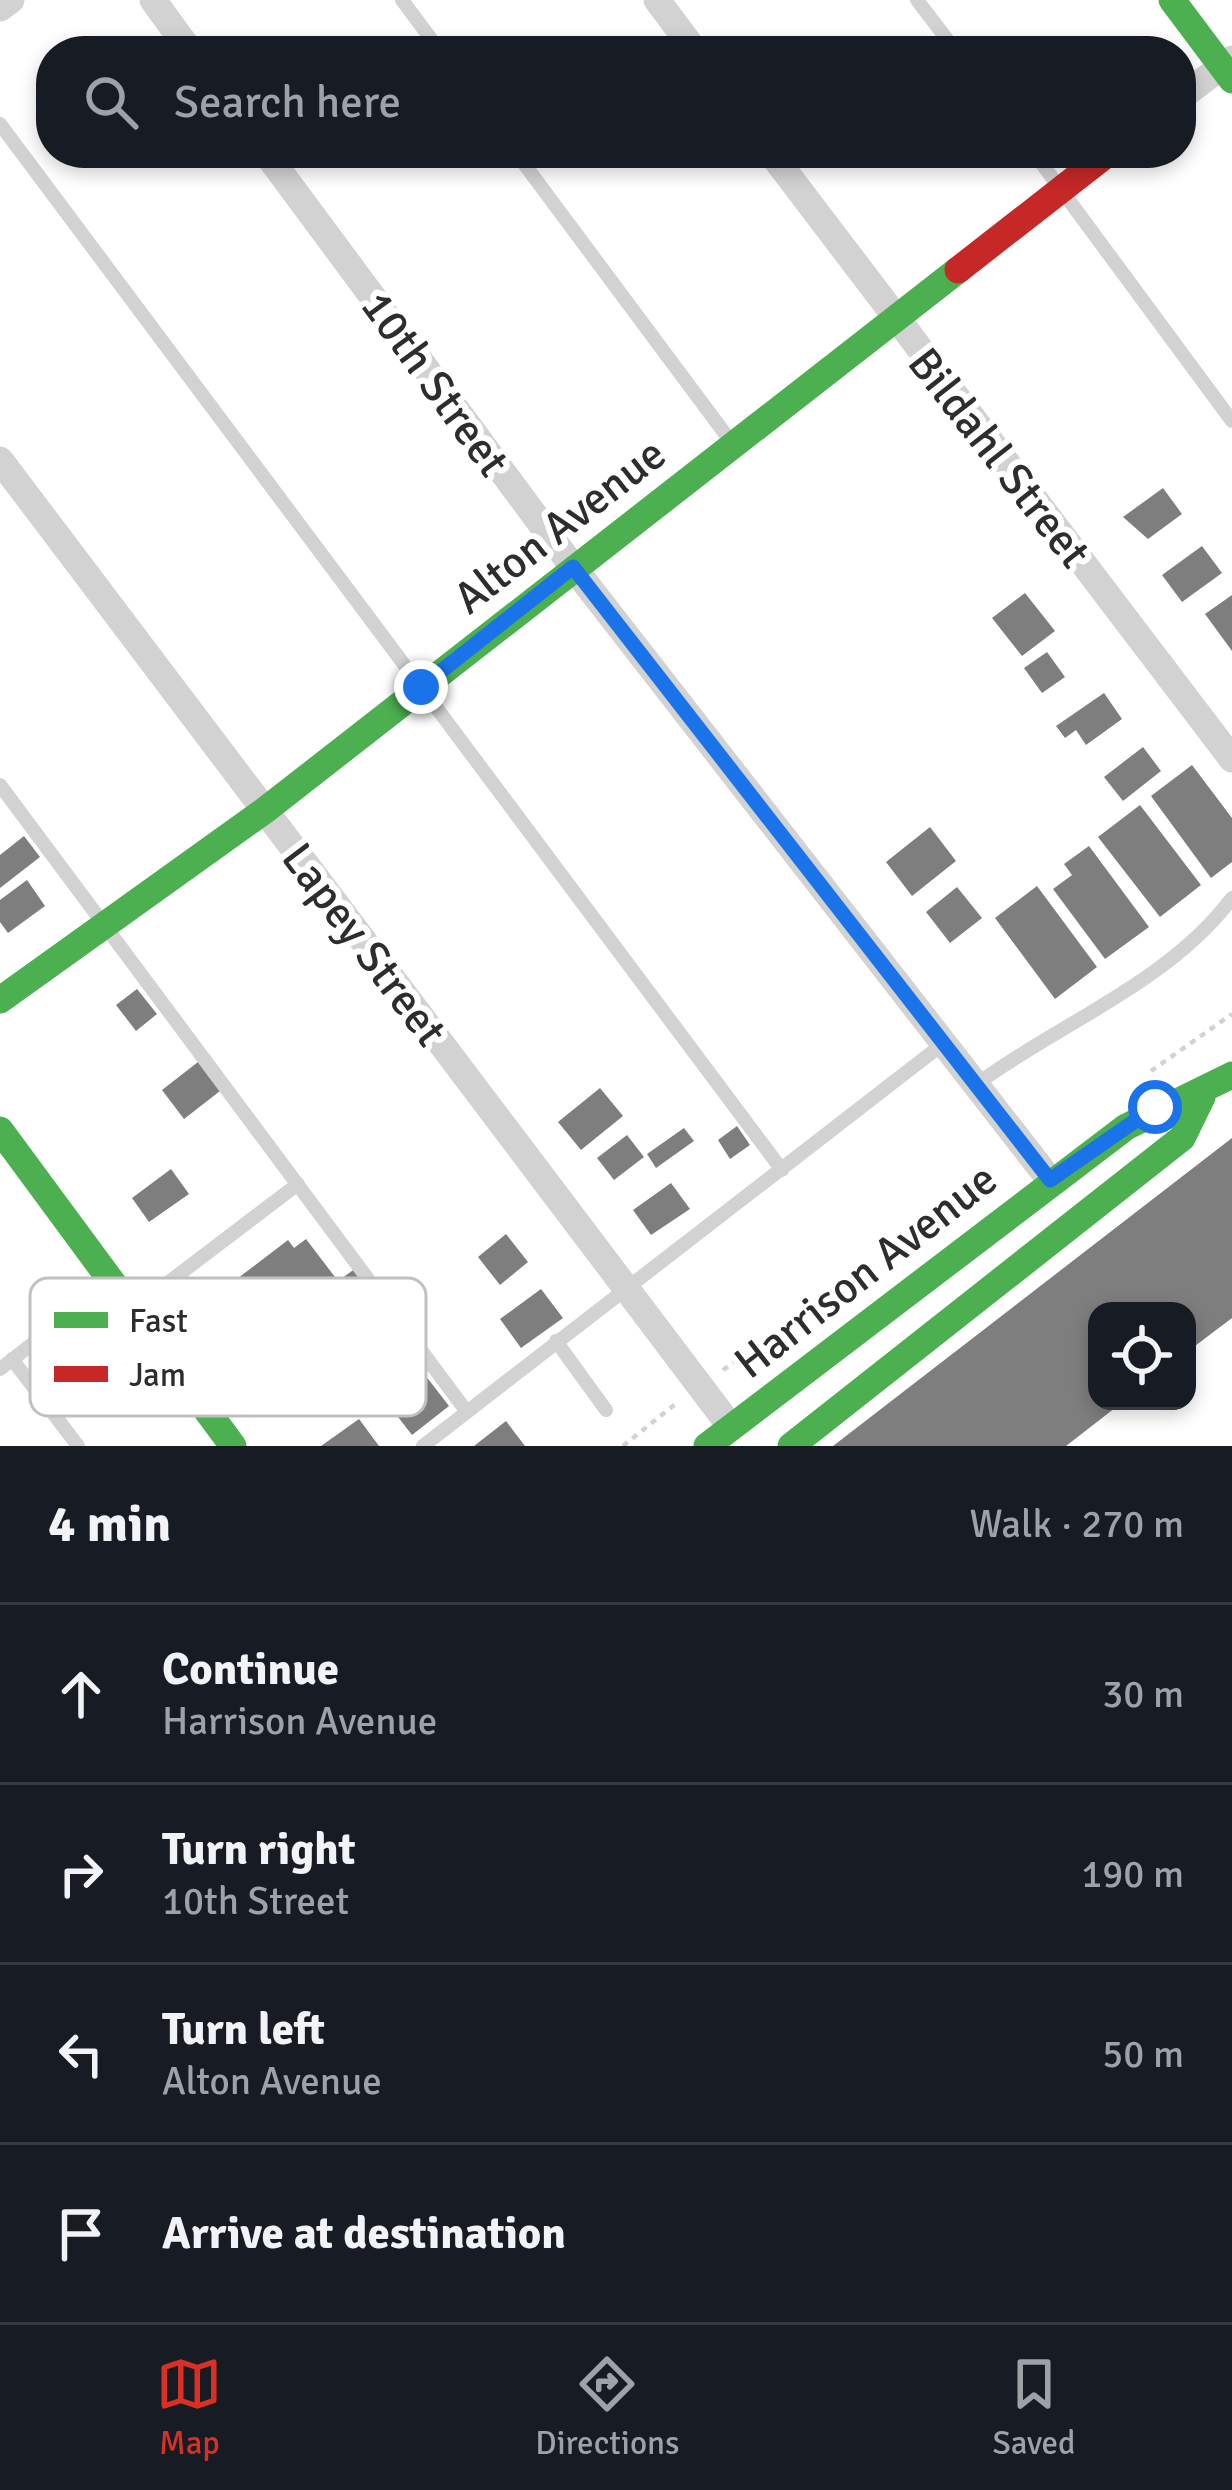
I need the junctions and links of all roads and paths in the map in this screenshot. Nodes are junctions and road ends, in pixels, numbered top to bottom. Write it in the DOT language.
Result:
graph roads {
  1 [pos="11,0"];
  2 [pos="153,0"];
  3 [pos="402,0"];
  4 [pos="657,0"];
  5 [pos="917,0"];
  6 [pos="1172,0"];
  7 [pos="0,8"];
  8 [pos="179,36"];
  9 [pos="429,36"];
  10 [pos="684,36"];
  11 [pos="945,36"];
  12 [pos="1229,68"];
  13 [pos="1196,89"];
  14 [pos="0,124"];
  15 [pos="277,168"];
  16 [pos="527,168"];
  17 [pos="782,168"];
  18 [pos="1045,168"];
  19 [pos="1088,168"];
  20 [pos="1061,189"];
  21 [pos="892,317"];
  22 [pos="1232,392"];
  23 [pos="1219,403"];
  24 [pos="1232,422"];
  25 [pos="732,443"];
  26 [pos="0,460"];
  27 [pos="573,567"];
  28 [pos="421,687"];
  29 [pos="1232,759"];
  30 [pos="0,785"];
  31 [pos="264,811"];
  32 [pos="1232,898"];
  33 [pos="106,924"];
  34 [pos="0,1000"];
  35 [pos="944,1043"];
  36 [pos="1232,1075"];
  37 [pos="977,1084"];
  38 [pos="1202,1097"];
  39 [pos="0,1130"];
  40 [pos="782,1170"];
  41 [pos="1050,1180"];
  42 [pos="298,1184"];
  43 [pos="109,1278"];
  44 [pos="174,1278"];
  45 [pos="368,1278"];
  46 [pos="627,1285"];
  47 [pos="556,1341"];
  48 [pos="30,1345"];
  49 [pos="426,1357"];
  50 [pos="6,1364"];
  51 [pos="30,1391"];
  52 [pos="606,1410"];
  53 [pos="467,1412"];
  54 [pos="52,1416"];
  55 [pos="211,1416"];
  56 [pos="731,1427"];
  57 [pos="78,1446"];
  58 [pos="233,1446"];
  59 [pos="423,1446"];
  60 [pos="707,1446"];
  61 [pos="791,1446"];
  1 -- 7 [label="street"];
  2 -- 8 [label="street"];
  3 -- 9 [label="lane"];
  4 -- 10 [label="street"];
  5 -- 11 [label="lane"];
  6 -- 12 [label="main road"];
  12 -- 13 [label="street"];
  14 -- 28 [label="lane"];
  15 -- 27 [label="street, 10th Street"];
  16 -- 25 [label="lane"];
  17 -- 21 [label="street, Bildahl Street"];
  18 -- 20 [label="lane"];
  19 -- 20 [label="main road, Alton Avenue"];
  20 -- 21 [label="main road, Alton Avenue"];
  20 -- 23 [label="lane"];
  21 -- 25 [label="main road, Alton Avenue"];
  21 -- 29 [label="street, Bildahl Street"];
  22 -- 23 [label="lane"];
  23 -- 24 [label="lane"];
  25 -- 27 [label="main road, Alton Avenue"];
  26 -- 31 [label="street, Lapey Street"];
  27 -- 28 [label="main road, Alton Avenue"];
  27 -- 35 [label="street, 10th Street"];
  28 -- 31 [label="main road, Alton Avenue"];
  28 -- 40 [label="lane"];
  30 -- 33 [label="lane"];
  31 -- 33 [label="main road, Alton Avenue"];
  31 -- 46 [label="street, Lapey Street"];
  32 -- 37 [label="lane"];
  33 -- 34 [label="main road, Alton Avenue"];
  33 -- 42 [label="lane"];
  35 -- 37 [label="street, 10th Street"];
  35 -- 40 [label="lane"];
  36 -- 38 [label="main road, Harrison Avenue"];
  37 -- 41 [label="street, 10th Street"];
  38 -- 41 [label="main road, Harrison Avenue"];
  38 -- 61 [label="main road, Harrison Avenue"];
  39 -- 43 [label="main road"];
  40 -- 46 [label="lane"];
  41 -- 56 [label="main road, Harrison Avenue"];
  42 -- 44 [label="lane"];
  42 -- 45 [label="lane"];
  46 -- 47 [label="lane"];
  46 -- 56 [label="street, Lapey Street"];
  47 -- 52 [label="lane"];
  47 -- 53 [label="lane"];
  48 -- 50 [label="lane"];
  49 -- 53 [label="lane"];
  50 -- 51 [label="lane"];
  53 -- 59 [label="lane"];
  54 -- 57 [label="lane"];
  55 -- 58 [label="main road"];
  56 -- 60 [label="main road, Harrison Avenue"];
}
